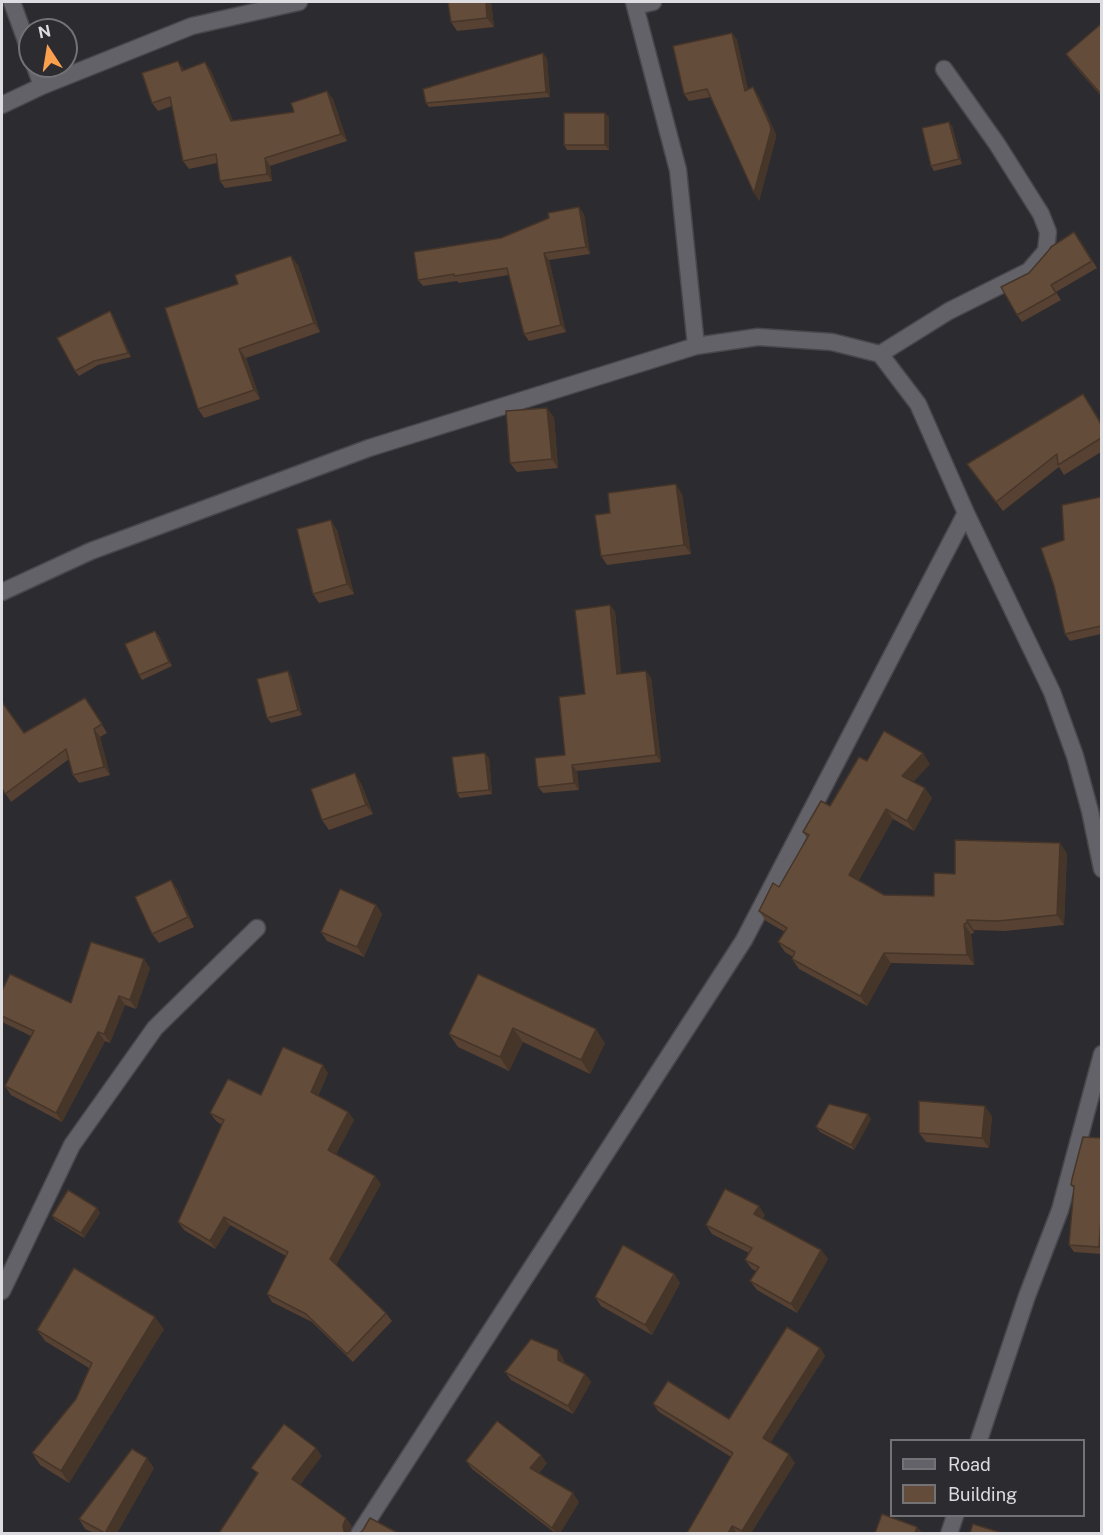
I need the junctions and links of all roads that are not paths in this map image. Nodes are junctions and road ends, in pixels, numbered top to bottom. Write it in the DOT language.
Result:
graph roads {
  1 [pos="12,2"];
  2 [pos="300,2"];
  3 [pos="653,2"];
  4 [pos="635,4"];
  5 [pos="18,19"];
  6 [pos="944,69"];
  7 [pos="39,78"];
  8 [pos="42,86"];
  9 [pos="2,105"];
  10 [pos="696,346"];
  11 [pos="880,354"];
  12 [pos="966,513"];
  13 [pos="2,592"];
  14 [pos="1101,869"];
  15 [pos="256,928"];
  16 [pos="1101,1054"];
  17 [pos="2,1291"];
  18 [pos="979,1439"];
  19 [pos="954,1517"];
  20 [pos="359,1533"];
  21 [pos="949,1533"];
  1 -- 5 [label="street"];
  2 -- 8 [label="street"];
  3 -- 4 [label="street"];
  4 -- 10 [label="street"];
  6 -- 11 [label="street"];
  7 -- 8 [label="street"];
  8 -- 9 [label="street"];
  10 -- 11 [label="street"];
  10 -- 13 [label="street"];
  11 -- 12 [label="street"];
  12 -- 14 [label="street"];
  12 -- 20 [label="street"];
  15 -- 17 [label="street"];
  16 -- 18 [label="street"];
  19 -- 21 [label="street"];
}
